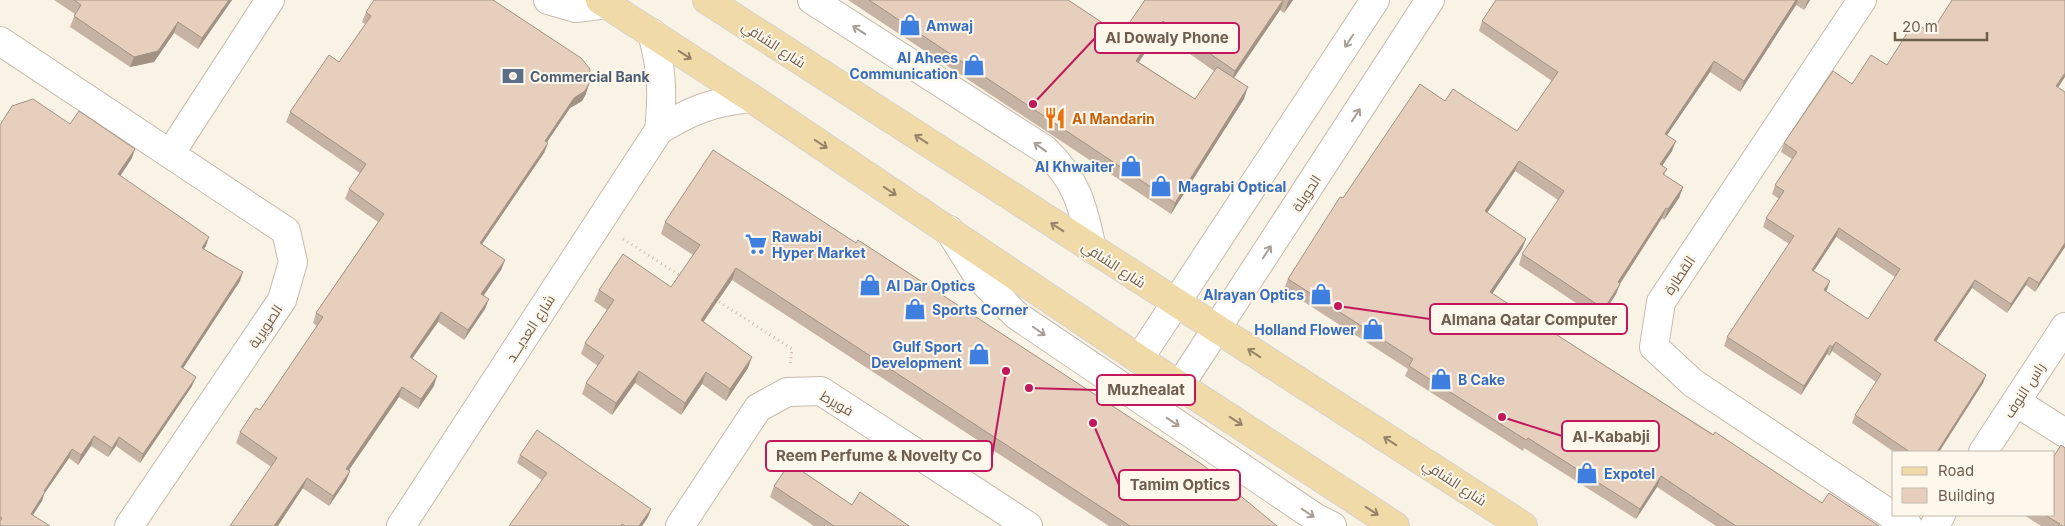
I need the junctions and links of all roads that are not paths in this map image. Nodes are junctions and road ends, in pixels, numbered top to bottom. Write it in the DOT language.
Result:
graph roads {
  1 [pos="270,0"];
  2 [pos="548,0"];
  3 [pos="707,0"];
  4 [pos="812,0"];
  5 [pos="1375,0"];
  6 [pos="1430,0"];
  7 [pos="1862,0"];
  8 [pos="604,2"];
  9 [pos="652,33"];
  10 [pos="3,51"];
  11 [pos="751,98"];
  12 [pos="659,130"];
  13 [pos="170,154"];
  14 [pos="949,230"];
  15 [pos="1092,249"];
  16 [pos="1176,304"];
  17 [pos="2065,327"];
  18 [pos="1217,329"];
  19 [pos="1139,359"];
  20 [pos="1180,385"];
  21 [pos="2016,402"];
  22 [pos="2065,433"];
  23 [pos="1984,451"];
  24 [pos="1892,515"];
  25 [pos="1893,516"];
  26 [pos="129,526"];
  27 [pos="401,526"];
  28 [pos="680,526"];
  29 [pos="1028,526"];
  30 [pos="1332,526"];
  31 [pos="1395,526"];
  32 [pos="1523,526"];
  33 [pos="1908,526"];
  1 -- 13 [label="street"];
  2 -- 8 [label="street"];
  15 -- 3 [label="main road, شارع الشافي, one-way"];
  15 -- 4 [label="street, one-way"];
  5 -- 16 [label="street, one-way"];
  18 -- 6 [label="street, الحويلة, one-way"];
  7 -- 24 [label="street, القطارة"];
  8 -- 9 [label="main road"];
  9 -- 11 [label="main road, one-way"];
  9 -- 12 [label="street, شارع العديـــد"];
  10 -- 13 [label="street, الصويرية"];
  11 -- 12 [label="street, شارع العديـــد"];
  11 -- 14 [label="main road, one-way"];
  12 -- 27 [label="street, شارع العديـــد"];
  13 -- 26 [label="street, الصويرية"];
  14 -- 19 [label="main road"];
  14 -- 30 [label="street, one-way"];
  15 -- 16 [label="main road, شارع الشافي"];
  16 -- 18 [label="main road, شارع الشافي"];
  16 -- 19 [label="street"];
  17 -- 21 [label="street, راس النوف"];
  18 -- 20 [label="street, الحويلة"];
  32 -- 18 [label="main road, شارع الشافي, one-way"];
  19 -- 20 [label="main road"];
  20 -- 31 [label="main road, one-way"];
  21 -- 22 [label="street"];
  21 -- 23 [label="street, راس النوف"];
  25 -- 33 [label="street, القطارة"];
  28 -- 29 [label="street, فويرط"];
}
